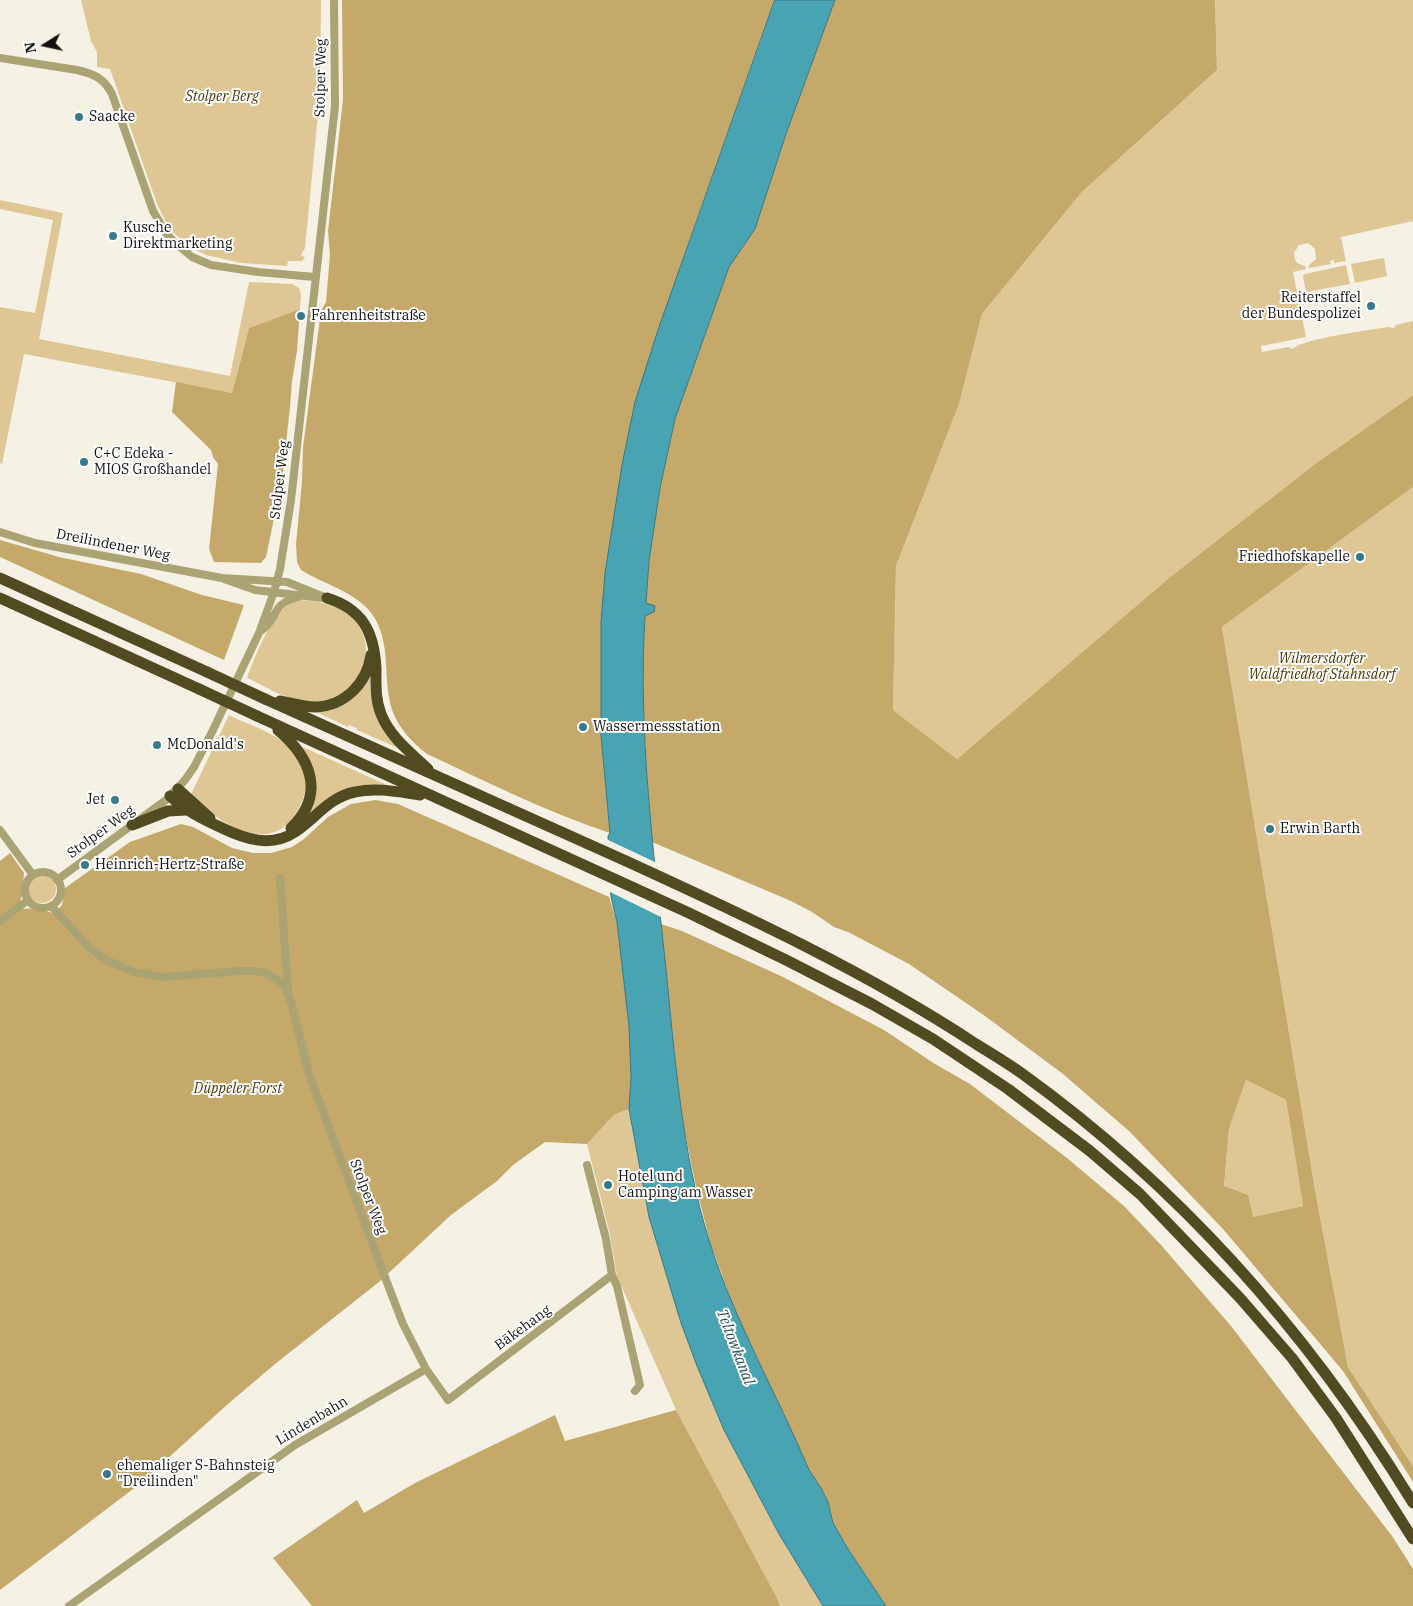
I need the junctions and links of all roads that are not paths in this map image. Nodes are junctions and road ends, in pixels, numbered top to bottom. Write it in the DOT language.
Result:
graph roads {
  1 [pos="334,0"];
  2 [pos="0,58"];
  3 [pos="315,277"];
  4 [pos="0,532"];
  5 [pos="0,578"];
  6 [pos="222,578"];
  7 [pos="277,580"];
  8 [pos="274,592"];
  9 [pos="302,596"];
  10 [pos="0,598"];
  11 [pos="326,598"];
  12 [pos="259,633"];
  13 [pos="373,643"];
  14 [pos="265,699"];
  15 [pos="262,718"];
  16 [pos="439,778"];
  17 [pos="174,793"];
  18 [pos="432,796"];
  19 [pos="186,810"];
  20 [pos="132,825"];
  21 [pos="223,829"];
  22 [pos="0,830"];
  23 [pos="275,840"];
  24 [pos="33,876"];
  25 [pos="280,878"];
  26 [pos="57,880"];
  27 [pos="28,900"];
  28 [pos="51,906"];
  29 [pos="0,921"];
  30 [pos="288,992"];
  31 [pos="587,1165"];
  32 [pos="612,1275"];
  33 [pos="426,1369"];
  34 [pos="636,1391"];
  35 [pos="448,1400"];
  36 [pos="1413,1503"];
  37 [pos="1413,1539"];
  38 [pos="69,1606"];
  1 -- 3 [label="street, Stolper Weg"];
  2 -- 3 [label="street"];
  3 -- 7 [label="street, Stolper Weg"];
  4 -- 6 [label="street, Dreilindener Weg"];
  5 -- 14 [label="highway, bridge"];
  6 -- 7 [label="street, Dreilindener Weg"];
  6 -- 8 [label="street, Dreilindener Weg"];
  7 -- 8 [label="street, Stolper Weg"];
  7 -- 11 [label="street, Dreilindener Weg"];
  8 -- 9 [label="street, Dreilindener Weg"];
  8 -- 12 [label="street, Stolper Weg"];
  9 -- 11 [label="street, Dreilindener Weg"];
  9 -- 12 [label="street"];
  10 -- 15 [label="highway, bridge"];
  11 -- 13 [label="highway"];
  12 -- 17 [label="street, Stolper Weg"];
  13 -- 14 [label="highway"];
  13 -- 16 [label="highway"];
  14 -- 16 [label="highway"];
  15 -- 18 [label="highway"];
  15 -- 23 [label="highway"];
  16 -- 36 [label="highway"];
  17 -- 19 [label="highway"];
  17 -- 20 [label="street, Stolper Weg"];
  17 -- 21 [label="highway"];
  18 -- 23 [label="highway"];
  18 -- 37 [label="highway"];
  19 -- 20 [label="highway"];
  19 -- 21 [label="highway"];
  20 -- 26 [label="street, Stolper Weg"];
  21 -- 23 [label="highway"];
  22 -- 24 [label="street"];
  24 -- 26 [label="street"];
  24 -- 27 [label="street"];
  25 -- 30 [label="street, Stolper Weg"];
  26 -- 28 [label="street"];
  27 -- 28 [label="street"];
  27 -- 29 [label="street"];
  28 -- 30 [label="street"];
  30 -- 33 [label="street, Stolper Weg"];
  31 -- 32 [label="street"];
  32 -- 34 [label="street"];
  32 -- 35 [label="street, Bäkehang"];
  33 -- 35 [label="street, Stolper Weg"];
  33 -- 38 [label="street, Lindenbahn"];
}
